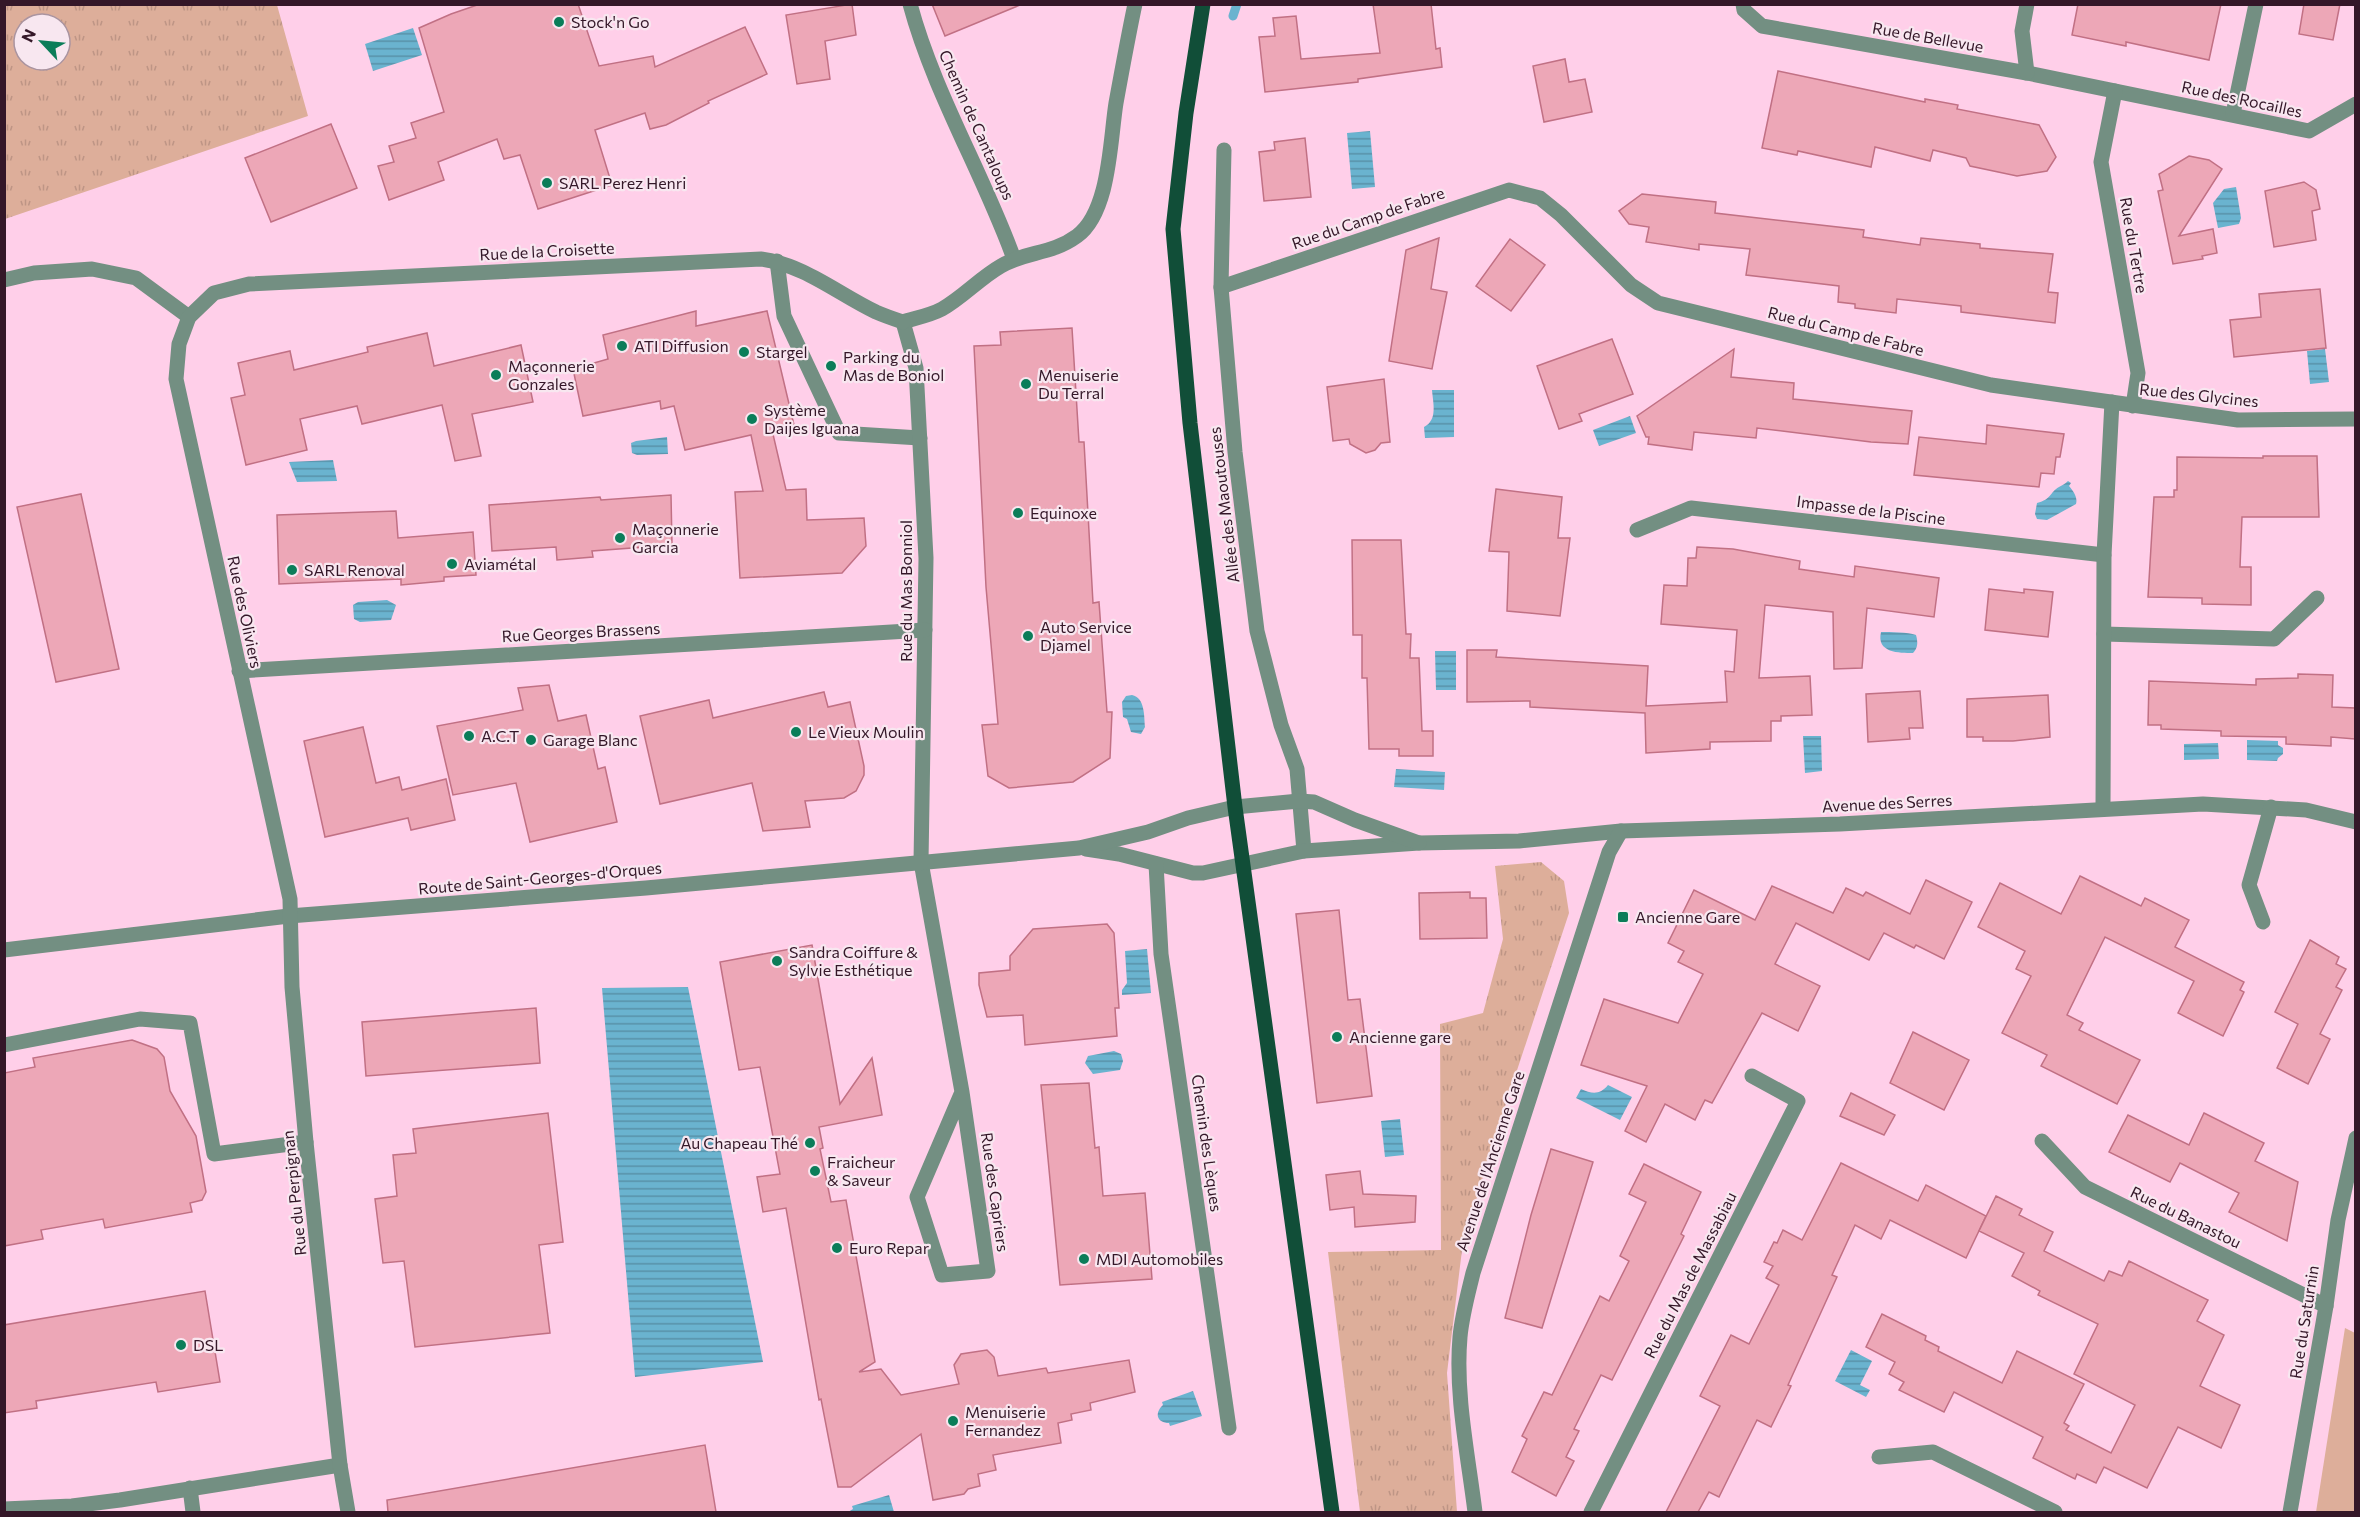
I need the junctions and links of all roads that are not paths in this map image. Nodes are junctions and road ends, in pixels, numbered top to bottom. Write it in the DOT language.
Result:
graph roads {
  1 [pos="910,4"];
  2 [pos="1134,4"];
  3 [pos="1203,4"];
  4 [pos="1743,4"];
  5 [pos="2027,4"];
  6 [pos="2256,4"];
  7 [pos="2027,73"];
  8 [pos="2115,91"];
  9 [pos="2355,105"];
  10 [pos="2233,114"];
  11 [pos="1224,150"];
  12 [pos="1014,259"];
  13 [pos="777,261"];
  14 [pos="4,280"];
  15 [pos="1221,287"];
  16 [pos="189,316"];
  17 [pos="903,322"];
  18 [pos="2112,402"];
  19 [pos="2133,406"];
  20 [pos="2355,419"];
  21 [pos="920,438"];
  22 [pos="1637,530"];
  23 [pos="2104,555"];
  24 [pos="2317,598"];
  25 [pos="925,630"];
  26 [pos="2104,634"];
  27 [pos="239,671"];
  28 [pos="1299,801"];
  29 [pos="1235,807"];
  30 [pos="2271,807"];
  31 [pos="2103,809"];
  32 [pos="2355,822"];
  33 [pos="1621,831"];
  34 [pos="1419,843"];
  35 [pos="1079,848"];
  36 [pos="1304,851"];
  37 [pos="921,862"];
  38 [pos="1156,864"];
  39 [pos="1244,864"];
  40 [pos="289,916"];
  41 [pos="2263,922"];
  42 [pos="4,950"];
  43 [pos="4,1045"];
  44 [pos="1752,1076"];
  45 [pos="962,1092"];
  46 [pos="2355,1138"];
  47 [pos="2042,1141"];
  48 [pos="306,1142"];
  49 [pos="2326,1306"];
  50 [pos="1229,1428"];
  51 [pos="1879,1458"];
  52 [pos="340,1465"];
  53 [pos="190,1488"];
  54 [pos="4,1509"];
  55 [pos="193,1512"];
  56 [pos="348,1512"];
  57 [pos="1332,1512"];
  58 [pos="1475,1512"];
  59 [pos="1591,1512"];
  60 [pos="2055,1512"];
  61 [pos="2290,1512"];
  1 -- 12 [label="street, Chemin de Cantaloups"];
  2 -- 12 [label="street"];
  3 -- 29 [label="main road"];
  4 -- 7 [label="street, Rue de Bellevue"];
  5 -- 7 [label="street"];
  6 -- 10 [label="street"];
  7 -- 8 [label="street, Rue de Bellevue"];
  8 -- 10 [label="street, Rue des Rocailles"];
  8 -- 19 [label="street, Rue du Tertre"];
  9 -- 10 [label="street, Rue des Rocailles"];
  11 -- 15 [label="street, Allée des Maoutouses"];
  12 -- 17 [label="street"];
  13 -- 16 [label="street, Rue de la Croisette"];
  13 -- 17 [label="street, Rue de la Croisette"];
  13 -- 21 [label="street"];
  14 -- 16 [label="street"];
  15 -- 18 [label="street, Rue du Camp de Fabre"];
  15 -- 28 [label="street, Allée des Maoutouses"];
  16 -- 27 [label="street, Rue des Oliviers"];
  17 -- 21 [label="street, Rue du Mas Bonniol"];
  18 -- 19 [label="street, Rue des Glycines"];
  18 -- 23 [label="street"];
  19 -- 20 [label="street, Rue des Glycines"];
  21 -- 25 [label="street, Rue du Mas Bonniol"];
  22 -- 23 [label="street, Impasse de la Piscine"];
  23 -- 26 [label="street"];
  24 -- 26 [label="street"];
  25 -- 27 [label="street, Rue Georges Brassens"];
  25 -- 37 [label="street, Rue du Mas Bonniol"];
  26 -- 31 [label="street"];
  27 -- 40 [label="street, Rue des Oliviers"];
  28 -- 29 [label="street, Avenue des Serres"];
  28 -- 34 [label="street, Avenue des Serres"];
  28 -- 36 [label="street, Allée des Maoutouses"];
  29 -- 35 [label="street, Route de Saint-Georges-d'Orques"];
  29 -- 39 [label="main road"];
  30 -- 31 [label="street, Avenue des Serres"];
  30 -- 32 [label="street, Avenue des Serres"];
  30 -- 41 [label="street"];
  31 -- 33 [label="street, Avenue des Serres"];
  33 -- 34 [label="street, Avenue des Serres"];
  33 -- 58 [label="street, Avenue de l'Ancienne Gare"];
  34 -- 36 [label="street, Avenue des Serres"];
  35 -- 37 [label="street, Route de Saint-Georges-d'Orques"];
  35 -- 38 [label="street, Route de Saint-Georges-d'Orques"];
  36 -- 39 [label="street, Avenue des Serres"];
  37 -- 40 [label="street, Route de Saint-Georges-d'Orques"];
  37 -- 45 [label="street, Rue des Capriers"];
  38 -- 39 [label="street, Route de Saint-Georges-d'Orques"];
  38 -- 50 [label="street, Chemin des Lèques"];
  39 -- 57 [label="main road"];
  40 -- 42 [label="street, Route de Saint-Georges-d'Orques"];
  40 -- 48 [label="street, Rue du Perpignan"];
  43 -- 48 [label="street"];
  44 -- 59 [label="street, Rue du Mas de Massabiau"];
  45 -- 45 [label="street, Rue des Capriers"];
  46 -- 49 [label="street, Rue du Saturnin"];
  47 -- 49 [label="street, Rue du Banastou"];
  48 -- 52 [label="street, Rue du Perpignan"];
  49 -- 61 [label="street, Rue du Saturnin"];
  51 -- 60 [label="street"];
  52 -- 53 [label="street"];
  52 -- 56 [label="street, Rue du Perpignan"];
  53 -- 54 [label="street"];
  53 -- 55 [label="street"];
}
